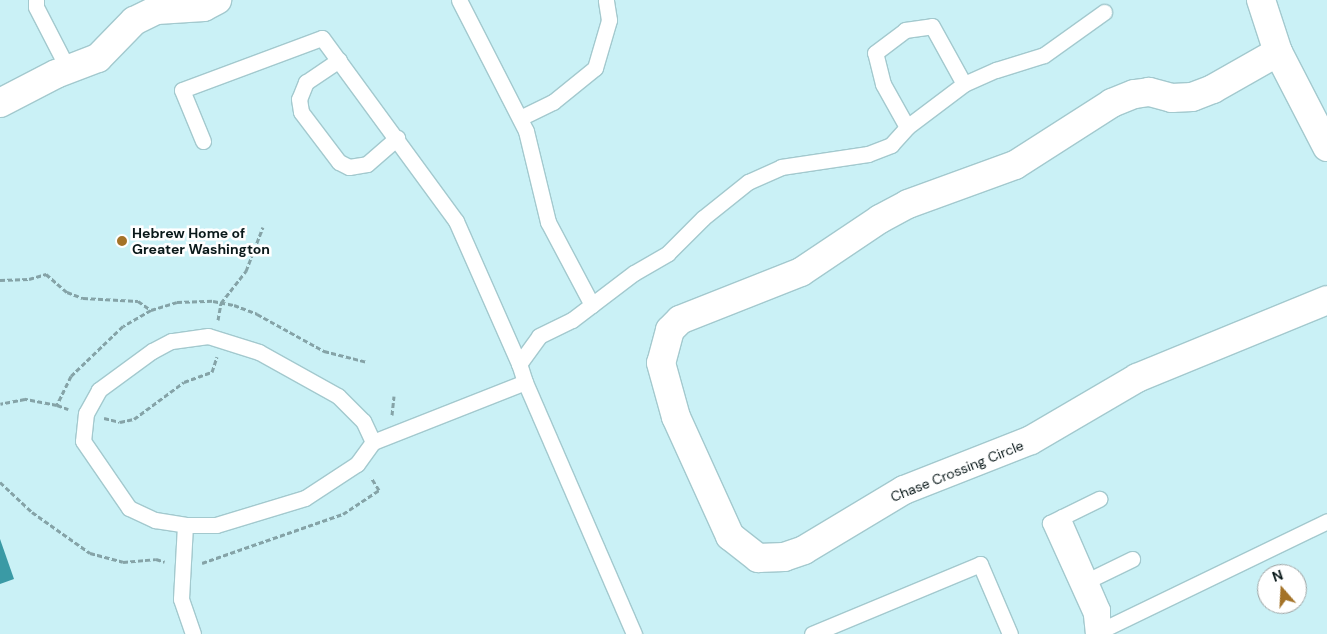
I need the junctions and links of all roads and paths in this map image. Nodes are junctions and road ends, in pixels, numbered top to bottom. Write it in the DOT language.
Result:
graph roads {
  1 [pos="36,0"];
  2 [pos="217,0"];
  3 [pos="459,0"];
  4 [pos="606,0"];
  5 [pos="1261,0"];
  6 [pos="1104,12"];
  7 [pos="1278,52"];
  8 [pos="339,60"];
  9 [pos="68,69"];
  10 [pos="964,84"];
  11 [pos="0,103"];
  12 [pos="520,118"];
  13 [pos="908,127"];
  14 [pos="397,138"];
  15 [pos="204,141"];
  16 [pos="1327,147"];
  17 [pos="263,227"];
  18 [pos="0,280"];
  19 [pos="1327,300"];
  20 [pos="222,302"];
  21 [pos="592,305"];
  22 [pos="150,310"];
  23 [pos="217,325"];
  24 [pos="218,348"];
  25 [pos="367,362"];
  26 [pos="519,364"];
  27 [pos="525,382"];
  28 [pos="394,396"];
  29 [pos="0,404"];
  30 [pos="101,417"];
  31 [pos="392,425"];
  32 [pos="373,442"];
  33 [pos="372,469"];
  34 [pos="0,482"];
  35 [pos="1099,499"];
  36 [pos="1062,518"];
  37 [pos="1327,521"];
  38 [pos="185,525"];
  39 [pos="1132,559"];
  40 [pos="169,564"];
  41 [pos="195,564"];
  42 [pos="1089,580"];
  43 [pos="1099,633"];
  44 [pos="193,634"];
  45 [pos="634,634"];
  46 [pos="812,634"];
  47 [pos="1010,634"];
  1 -- 9 [label="lane"];
  2 -- 9 [label="street"];
  3 -- 12 [label="lane"];
  4 -- 12 [label="lane"];
  5 -- 7 [label="street"];
  6 -- 10 [label="lane"];
  7 -- 16 [label="street"];
  7 -- 19 [label="street, Chase Crossing Circle"];
  8 -- 14 [label="lane"];
  8 -- 14 [label="lane"];
  8 -- 15 [label="lane"];
  9 -- 11 [label="street"];
  10 -- 13 [label="lane"];
  10 -- 13 [label="lane"];
  12 -- 21 [label="lane"];
  13 -- 21 [label="lane"];
  14 -- 26 [label="lane"];
  17 -- 20 [label="path"];
  18 -- 22 [label="path"];
  20 -- 22 [label="path"];
  20 -- 23 [label="path"];
  20 -- 25 [label="path"];
  21 -- 26 [label="lane"];
  22 -- 29 [label="path"];
  24 -- 30 [label="path"];
  26 -- 27 [label="lane"];
  27 -- 32 [label="lane"];
  27 -- 45 [label="lane"];
  28 -- 31 [label="path"];
  32 -- 38 [label="lane"];
  32 -- 38 [label="lane"];
  33 -- 41 [label="path"];
  34 -- 40 [label="path"];
  35 -- 36 [label="lane"];
  36 -- 42 [label="lane"];
  36 -- 43 [label="lane"];
  37 -- 43 [label="lane"];
  38 -- 44 [label="lane"];
  39 -- 42 [label="lane"];
  42 -- 43 [label="lane"];
  46 -- 47 [label="lane"];
}
